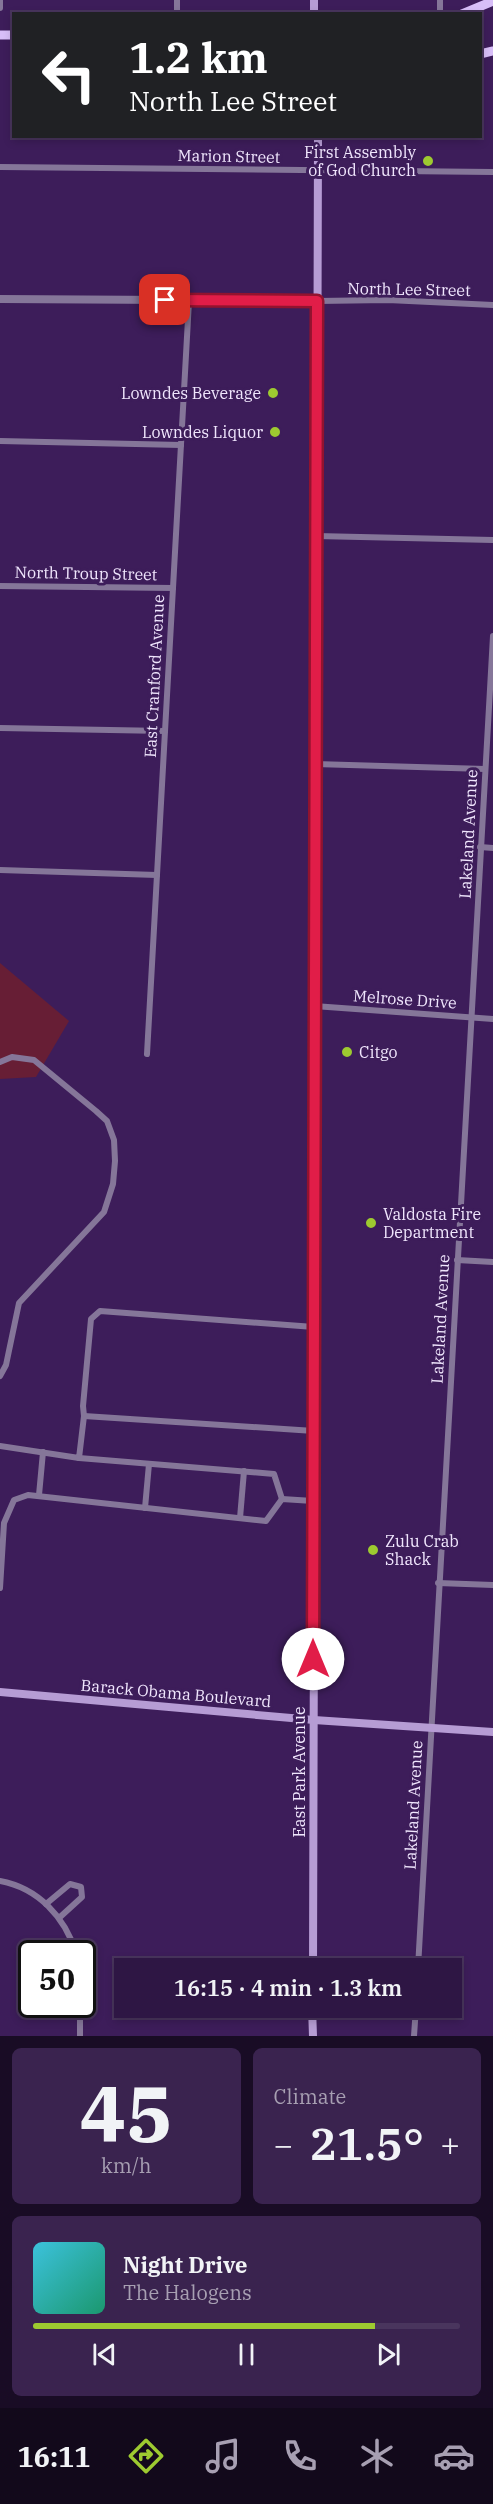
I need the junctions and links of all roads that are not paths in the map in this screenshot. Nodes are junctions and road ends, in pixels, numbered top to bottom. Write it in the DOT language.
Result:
graph roads {
  1 [pos="0,0"];
  2 [pos="493,1"];
  3 [pos="0,8"];
  4 [pos="467,12"];
  5 [pos="318,138"];
  6 [pos="0,167"];
  7 [pos="317,171"];
  8 [pos="493,172"];
  9 [pos="0,299"];
  10 [pos="189,301"];
  11 [pos="317,301"];
  12 [pos="493,305"];
  13 [pos="0,441"];
  14 [pos="181,445"];
  15 [pos="316,536"];
  16 [pos="493,540"];
  17 [pos="0,586"];
  18 [pos="172,588"];
  19 [pos="493,636"];
  20 [pos="492,666"];
  21 [pos="0,728"];
  22 [pos="165,731"];
  23 [pos="315,764"];
  24 [pos="485,769"];
  25 [pos="480,848"];
  26 [pos="493,848"];
  27 [pos="0,870"];
  28 [pos="157,875"];
  29 [pos="314,1006"];
  30 [pos="471,1018"];
  31 [pos="493,1019"];
  32 [pos="147,1054"];
  33 [pos="0,1062"];
  34 [pos="457,1260"];
  35 [pos="493,1262"];
  36 [pos="314,1327"];
  37 [pos="0,1376"];
  38 [pos="84,1416"];
  39 [pos="314,1431"];
  40 [pos="0,1446"];
  41 [pos="44,1452"];
  42 [pos="79,1458"];
  43 [pos="149,1464"];
  44 [pos="244,1471"];
  45 [pos="39,1495"];
  46 [pos="282,1499"];
  47 [pos="313,1501"];
  48 [pos="145,1508"];
  49 [pos="240,1518"];
  50 [pos="438,1583"];
  51 [pos="493,1585"];
  52 [pos="0,1588"];
  53 [pos="0,1692"];
  54 [pos="314,1720"];
  55 [pos="430,1728"];
  56 [pos="493,1732"];
  57 [pos="0,1881"];
  58 [pos="46,1904"];
  59 [pos="59,1918"];
  60 [pos="70,1940"];
  61 [pos="313,1958"];
  62 [pos="418,1958"];
  63 [pos="80,2018"];
  64 [pos="312,2018"];
  65 [pos="415,2018"];
  66 [pos="80,2036"];
  67 [pos="313,2036"];
  68 [pos="414,2036"];
  1 -- 3 [label="street"];
  2 -- 4 [label="main road"];
  5 -- 7 [label="main road, East Park Avenue"];
  6 -- 7 [label="street, Marion Street"];
  7 -- 8 [label="street, Marion Street"];
  7 -- 11 [label="main road, East Park Avenue"];
  9 -- 10 [label="street, North Lee Street"];
  10 -- 11 [label="street, North Lee Street"];
  10 -- 14 [label="street, East Cranford Avenue"];
  11 -- 12 [label="street, North Lee Street"];
  11 -- 15 [label="main road, East Park Avenue"];
  13 -- 14 [label="street"];
  14 -- 18 [label="street, East Cranford Avenue"];
  15 -- 16 [label="street"];
  15 -- 23 [label="main road, East Park Avenue"];
  17 -- 18 [label="street, North Troup Street"];
  18 -- 22 [label="street, East Cranford Avenue"];
  19 -- 20 [label="street, Lakeland Avenue"];
  20 -- 24 [label="street, Lakeland Avenue"];
  21 -- 22 [label="street"];
  22 -- 28 [label="street, East Cranford Avenue"];
  23 -- 24 [label="street"];
  23 -- 29 [label="main road, East Park Avenue"];
  24 -- 25 [label="street, Lakeland Avenue"];
  25 -- 26 [label="street"];
  25 -- 30 [label="street, Lakeland Avenue"];
  27 -- 28 [label="street"];
  28 -- 32 [label="street, East Cranford Avenue"];
  29 -- 30 [label="street, Melrose Drive"];
  29 -- 36 [label="main road, East Park Avenue"];
  30 -- 31 [label="street, Melrose Drive"];
  30 -- 34 [label="street, Lakeland Avenue"];
  33 -- 37 [label="street"];
  34 -- 35 [label="street"];
  34 -- 50 [label="street, Lakeland Avenue"];
  36 -- 38 [label="street"];
  36 -- 39 [label="main road, East Park Avenue"];
  38 -- 39 [label="street"];
  38 -- 42 [label="street"];
  39 -- 47 [label="main road, East Park Avenue"];
  40 -- 41 [label="street"];
  41 -- 42 [label="street"];
  41 -- 45 [label="street"];
  42 -- 43 [label="street"];
  43 -- 44 [label="street"];
  43 -- 48 [label="street"];
  44 -- 46 [label="street"];
  44 -- 49 [label="street"];
  45 -- 48 [label="street"];
  45 -- 52 [label="street"];
  46 -- 47 [label="street"];
  46 -- 49 [label="street"];
  47 -- 54 [label="main road, East Park Avenue"];
  48 -- 49 [label="street"];
  50 -- 51 [label="street"];
  50 -- 55 [label="street, Lakeland Avenue"];
  53 -- 54 [label="main road, Barack Obama Boulevard"];
  54 -- 55 [label="main road, Barack Obama Boulevard"];
  54 -- 61 [label="main road, East Park Avenue"];
  55 -- 56 [label="main road, Barack Obama Boulevard"];
  55 -- 62 [label="street, Lakeland Avenue"];
  57 -- 58 [label="street"];
  58 -- 59 [label="street"];
  58 -- 59 [label="street"];
  59 -- 60 [label="street"];
  63 -- 66 [label="street"];
  64 -- 67 [label="main road"];
  65 -- 68 [label="street"];
}
